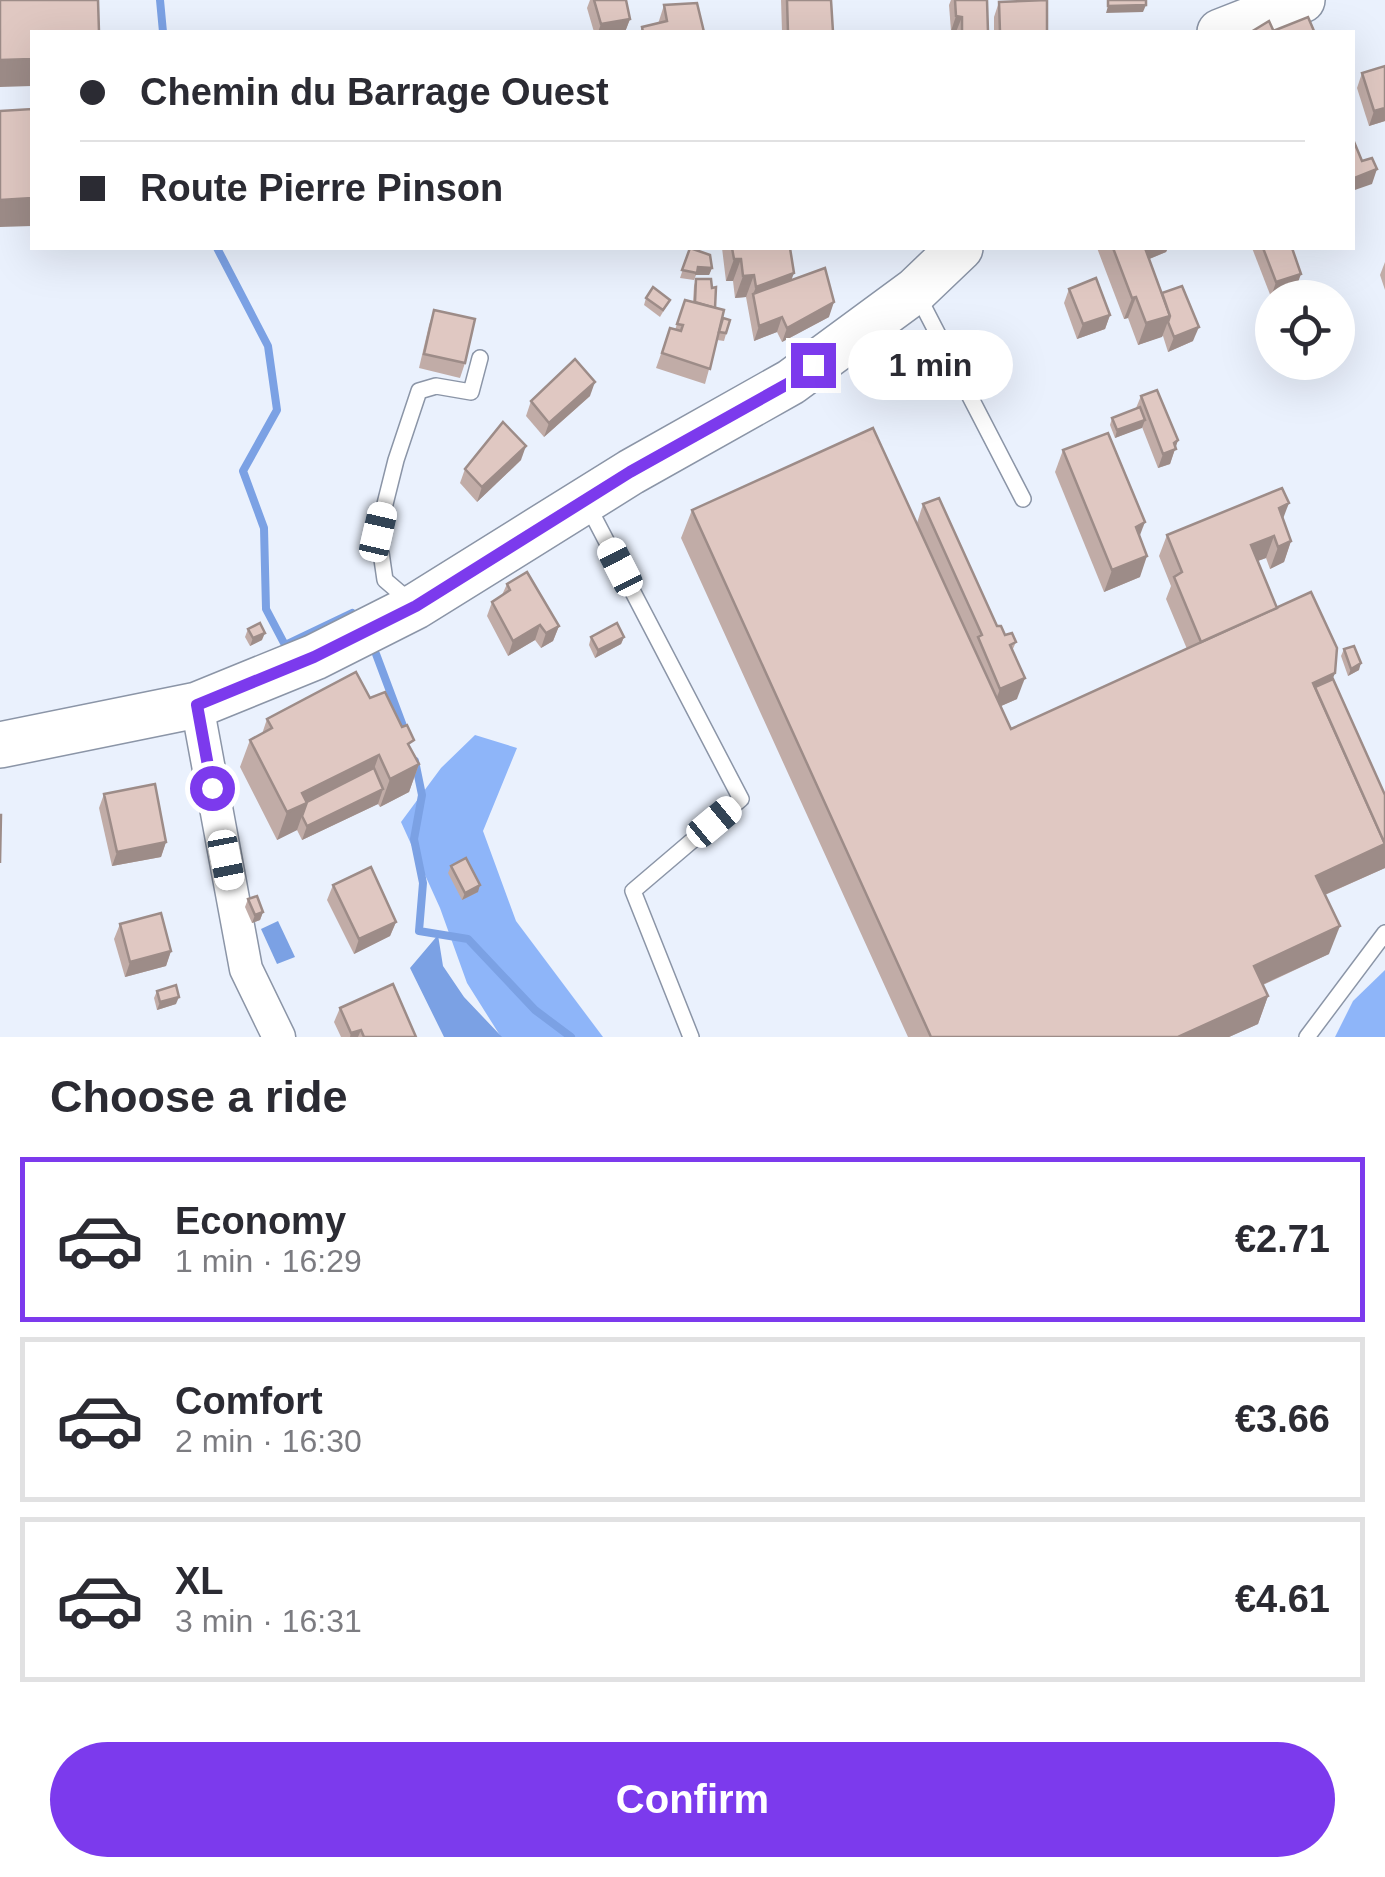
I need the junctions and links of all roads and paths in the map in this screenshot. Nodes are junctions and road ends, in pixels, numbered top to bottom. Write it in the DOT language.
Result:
graph roads {
  1 [pos="1302,0"];
  2 [pos="1222,21"];
  3 [pos="958,250"];
  4 [pos="916,290"];
  5 [pos="480,358"];
  6 [pos="586,500"];
  7 [pos="1023,500"];
  8 [pos="416,606"];
  9 [pos="197,705"];
  10 [pos="0,745"];
  11 [pos="1385,932"];
  12 [pos="279,1037"];
  13 [pos="691,1037"];
  14 [pos="1307,1037"];
  1 -- 2 [label="main road"];
  3 -- 4 [label="main road"];
  4 -- 6 [label="main road"];
  4 -- 7 [label="lane"];
  5 -- 8 [label="lane"];
  6 -- 8 [label="main road"];
  6 -- 13 [label="lane"];
  8 -- 9 [label="main road"];
  9 -- 10 [label="main road"];
  9 -- 12 [label="street"];
  11 -- 14 [label="lane"];
}
